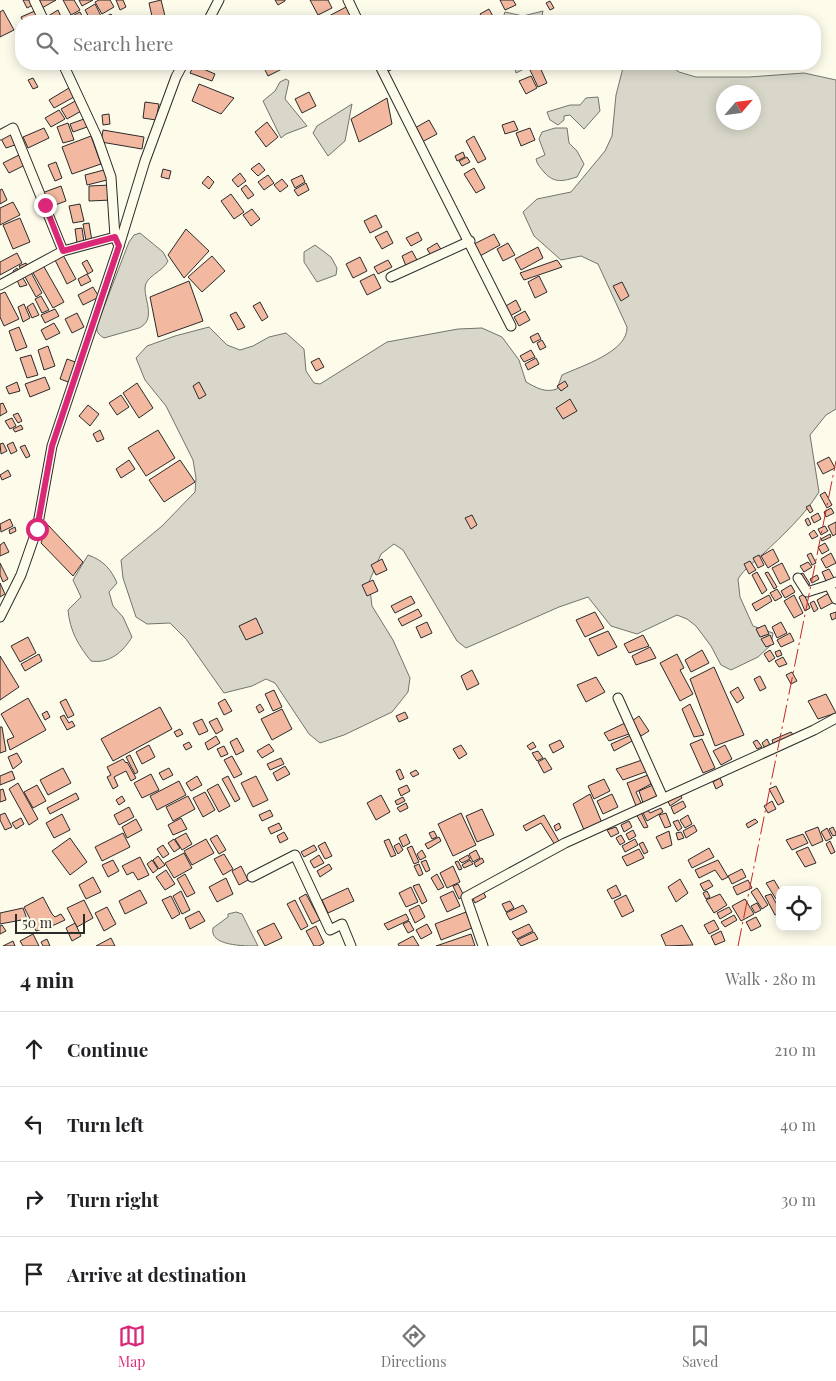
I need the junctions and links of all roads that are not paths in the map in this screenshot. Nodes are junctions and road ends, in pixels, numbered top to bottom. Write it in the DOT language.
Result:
graph roads {
  1 [pos="34,0"];
  2 [pos="219,0"];
  3 [pos="348,0"];
  4 [pos="41,15"];
  5 [pos="211,15"];
  6 [pos="355,15"];
  7 [pos="65,70"];
  8 [pos="180,70"];
  9 [pos="382,70"];
  10 [pos="0,135"];
  11 [pos="117,241"];
  12 [pos="470,241"];
  13 [pos="63,251"];
  14 [pos="391,277"];
  15 [pos="0,285"];
  16 [pos="511,326"];
  17 [pos="798,578"];
  18 [pos="832,584"];
  19 [pos="836,599"];
  20 [pos="0,617"];
  21 [pos="618,698"];
  22 [pos="836,718"];
  23 [pos="663,798"];
  24 [pos="252,877"];
  25 [pos="351,946"];
  26 [pos="483,946"];
  1 -- 4 [label="street"];
  2 -- 5 [label="street"];
  3 -- 6 [label="street"];
  7 -- 11 [label="street"];
  8 -- 11 [label="street"];
  9 -- 12 [label="street"];
  10 -- 13 [label="street"];
  11 -- 13 [label="street"];
  11 -- 20 [label="street"];
  12 -- 14 [label="street"];
  12 -- 16 [label="street"];
  13 -- 15 [label="street"];
  17 -- 18 [label="street"];
  18 -- 19 [label="street"];
  21 -- 23 [label="street"];
  22 -- 23 [label="street"];
  23 -- 26 [label="street"];
  24 -- 25 [label="street"];
}
